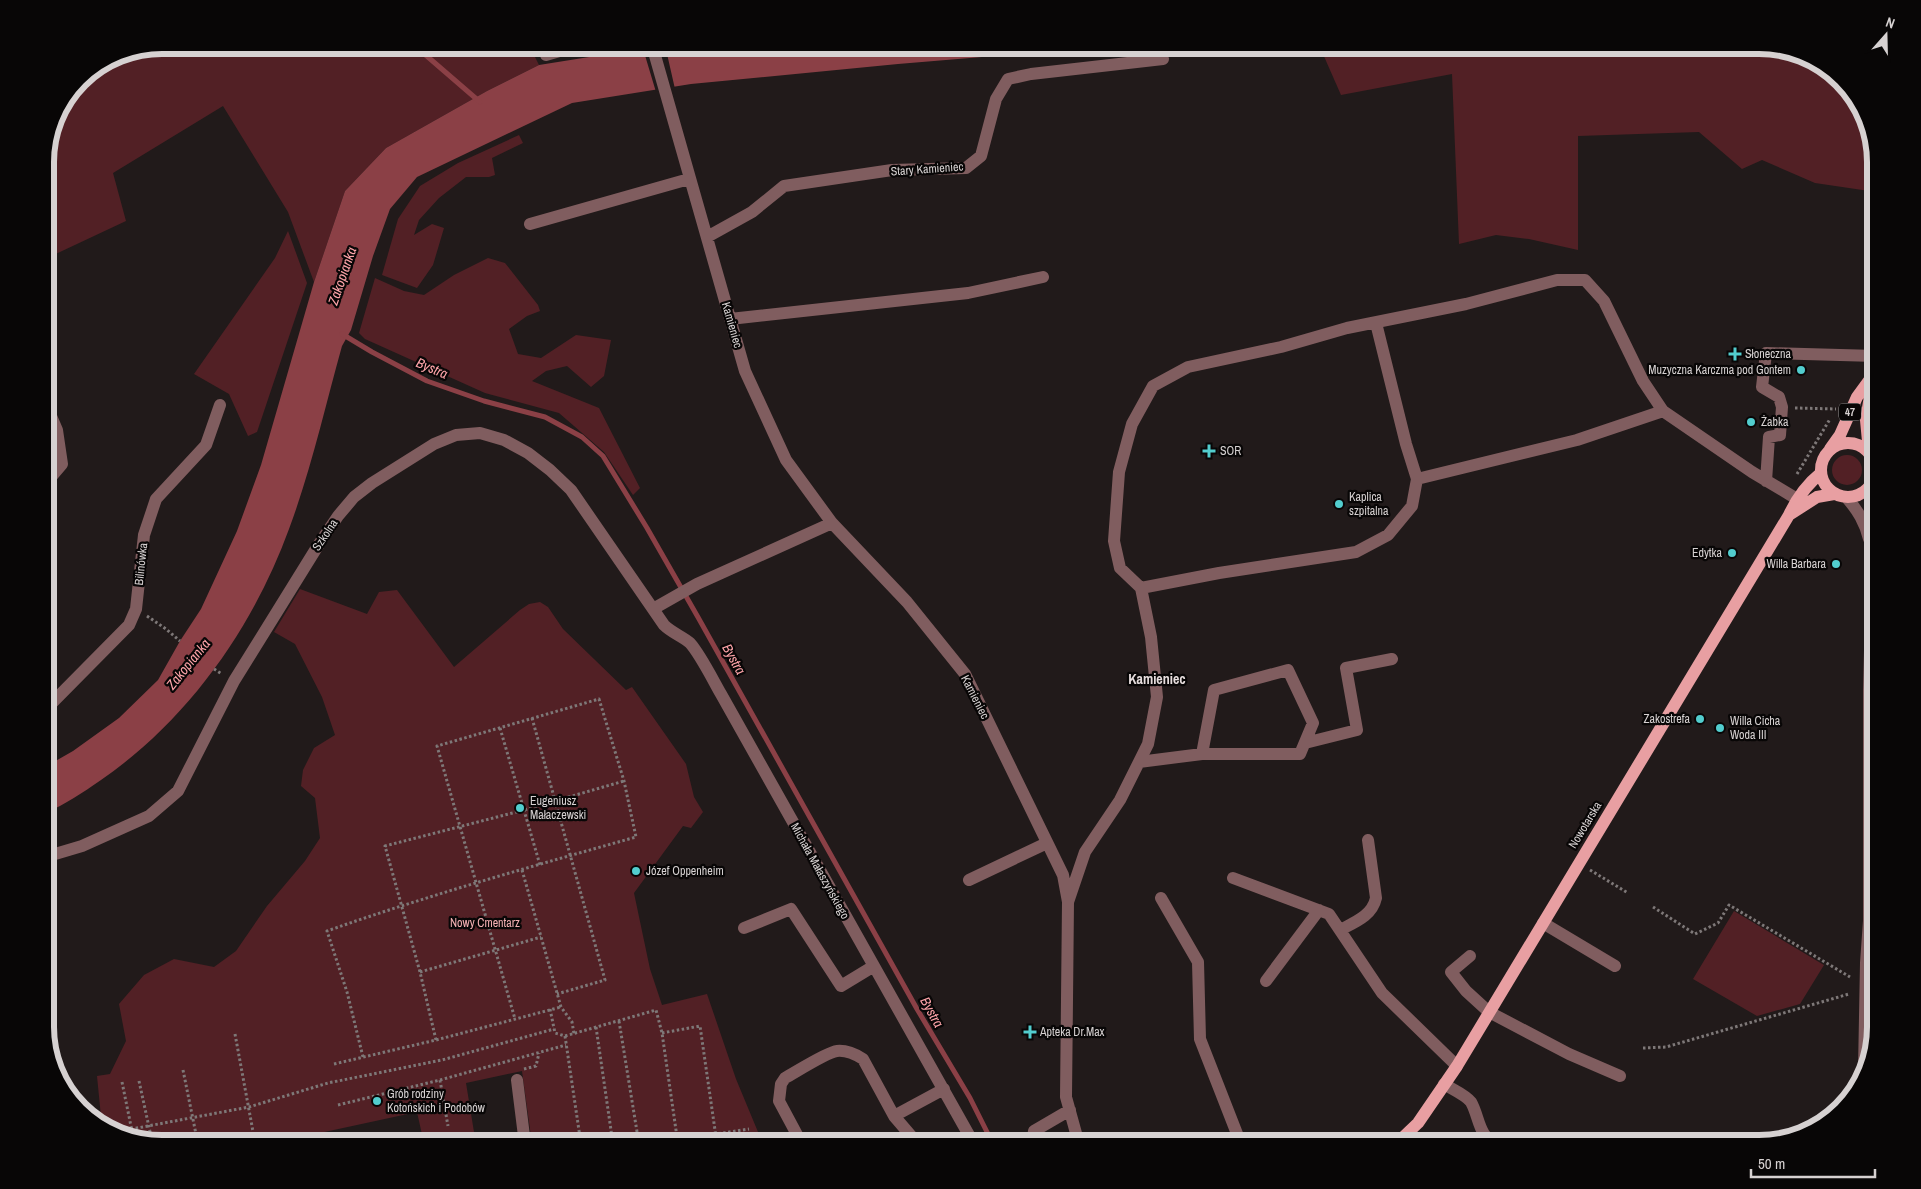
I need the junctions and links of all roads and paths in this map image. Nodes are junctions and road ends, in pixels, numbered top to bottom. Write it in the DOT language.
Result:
graph roads {
  1 [pos="549,54"];
  2 [pos="655,54"];
  3 [pos="546,55"];
  4 [pos="1163,59"];
  5 [pos="689,179"];
  6 [pos="530,224"];
  7 [pos="707,237"];
  8 [pos="1043,277"];
  9 [pos="730,319"];
  10 [pos="1376,323"];
  11 [pos="1867,356"];
  12 [pos="1867,384"];
  13 [pos="220,406"];
  14 [pos="1782,408"];
  15 [pos="1663,411"];
  16 [pos="1842,412"];
  17 [pos="1867,415"];
  18 [pos="54,423"];
  19 [pos="1867,431"];
  20 [pos="1830,450"];
  21 [pos="1867,451"];
  22 [pos="1821,472"];
  23 [pos="54,473"];
  24 [pos="1417,479"];
  25 [pos="1766,481"];
  26 [pos="1867,490"];
  27 [pos="1792,496"];
  28 [pos="1840,496"];
  29 [pos="1789,515"];
  30 [pos="832,523"];
  31 [pos="1867,532"];
  32 [pos="1141,588"];
  33 [pos="136,609"];
  34 [pos="653,609"];
  35 [pos="180,641"];
  36 [pos="1392,659"];
  37 [pos="54,701"];
  38 [pos="532,718"];
  39 [pos="500,728"];
  40 [pos="1305,743"];
  41 [pos="1202,754"];
  42 [pos="1139,762"];
  43 [pos="624,781"];
  44 [pos="554,801"];
  45 [pos="524,810"];
  46 [pos="460,827"];
  47 [pos="1368,840"];
  48 [pos="1047,843"];
  49 [pos="54,854"];
  50 [pos="570,856"];
  51 [pos="540,865"];
  52 [pos="1588,869"];
  53 [pos="522,870"];
  54 [pos="1233,878"];
  55 [pos="969,880"];
  56 [pos="476,882"];
  57 [pos="1628,892"];
  58 [pos="1161,898"];
  59 [pos="1068,902"];
  60 [pos="402,904"];
  61 [pos="1653,907"];
  62 [pos="1319,910"];
  63 [pos="1543,923"];
  64 [pos="744,928"];
  65 [pos="1340,930"];
  66 [pos="541,937"];
  67 [pos="1867,949"];
  68 [pos="495,950"];
  69 [pos="1470,956"];
  70 [pos="874,966"];
  71 [pos="1615,966"];
  72 [pos="420,972"];
  73 [pos="1850,977"];
  74 [pos="1266,981"];
  75 [pos="557,994"];
  76 [pos="1849,994"];
  77 [pos="561,1007"];
  78 [pos="550,1010"];
  79 [pos="1489,1012"];
  80 [pos="515,1019"];
  81 [pos="619,1021"];
  82 [pos="596,1027"];
  83 [pos="554,1029"];
  84 [pos="662,1033"];
  85 [pos="236,1034"];
  86 [pos="574,1034"];
  87 [pos="565,1036"];
  88 [pos="436,1040"];
  89 [pos="566,1045"];
  90 [pos="1643,1048"];
  91 [pos="539,1053"];
  92 [pos="1864,1053"];
  93 [pos="363,1057"];
  94 [pos="334,1064"];
  95 [pos="1457,1066"];
  96 [pos="183,1070"];
  97 [pos="1620,1076"];
  98 [pos="140,1080"];
  99 [pos="440,1080"];
  100 [pos="517,1080"];
  101 [pos="122,1082"];
  102 [pos="1444,1084"];
  103 [pos="944,1088"];
  104 [pos="338,1105"];
  105 [pos="249,1107"];
  106 [pos="1070,1110"];
  107 [pos="894,1116"];
  108 [pos="193,1117"];
  109 [pos="149,1125"];
  110 [pos="448,1126"];
  111 [pos="132,1129"];
  112 [pos="750,1129"];
  113 [pos="128,1130"];
  114 [pos="151,1134"];
  115 [pos="716,1134"];
  116 [pos="196,1135"];
  117 [pos="254,1135"];
  118 [pos="524,1135"];
  119 [pos="580,1135"];
  120 [pos="612,1135"];
  121 [pos="638,1135"];
  122 [pos="677,1135"];
  123 [pos="711,1135"];
  124 [pos="797,1135"];
  125 [pos="910,1135"];
  126 [pos="969,1135"];
  127 [pos="1034,1135"];
  128 [pos="1077,1135"];
  129 [pos="1237,1135"];
  130 [pos="1405,1135"];
  131 [pos="1485,1135"];
  1 -- 3 [label="street"];
  2 -- 5 [label="street, Kamieniec"];
  4 -- 7 [label="street, Stary Kamieniec"];
  5 -- 6 [label="street"];
  5 -- 7 [label="street, Kamieniec"];
  7 -- 9 [label="street, Kamieniec"];
  8 -- 9 [label="street"];
  9 -- 30 [label="street, Kamieniec"];
  10 -- 15 [label="street"];
  10 -- 24 [label="street"];
  10 -- 32 [label="street"];
  11 -- 14 [label="street"];
  12 -- 16 [label="main road, 47"];
  13 -- 33 [label="street, Bilinówka"];
  14 -- 16 [label="path"];
  14 -- 25 [label="street"];
  15 -- 24 [label="street"];
  15 -- 25 [label="street"];
  16 -- 20 [label="main road, 47"];
  16 -- 27 [label="path"];
  17 -- 19 [label="main road, 47"];
  18 -- 23 [label="street"];
  20 -- 21 [label="main road"];
  20 -- 22 [label="main road, 47"];
  22 -- 27 [label="main road, Nowotarska"];
  22 -- 28 [label="main road"];
  24 -- 32 [label="street"];
  25 -- 27 [label="street"];
  26 -- 28 [label="main road"];
  27 -- 29 [label="main road, Nowotarska"];
  28 -- 29 [label="main road, Nowotarska"];
  28 -- 31 [label="street"];
  29 -- 63 [label="main road, Nowotarska"];
  30 -- 34 [label="street"];
  30 -- 48 [label="street, Kamieniec"];
  32 -- 42 [label="street, Kamieniec"];
  33 -- 35 [label="path"];
  33 -- 37 [label="street, Bilinówka"];
  34 -- 49 [label="street, Szkolna"];
  34 -- 70 [label="street, Michała Małaszyńskiego"];
  36 -- 40 [label="street"];
  38 -- 39 [label="path"];
  38 -- 43 [label="path"];
  38 -- 44 [label="path"];
  39 -- 45 [label="path"];
  39 -- 46 [label="path"];
  40 -- 41 [label="street"];
  40 -- 41 [label="street"];
  41 -- 42 [label="street"];
  42 -- 59 [label="street, Kamieniec"];
  43 -- 44 [label="path"];
  43 -- 50 [label="path"];
  44 -- 45 [label="path"];
  44 -- 50 [label="path"];
  45 -- 46 [label="path"];
  45 -- 51 [label="path"];
  46 -- 56 [label="path"];
  46 -- 60 [label="path"];
  47 -- 65 [label="street"];
  48 -- 55 [label="street"];
  48 -- 59 [label="street, Kamieniec"];
  50 -- 51 [label="path"];
  50 -- 75 [label="path"];
  51 -- 53 [label="path"];
  52 -- 57 [label="path"];
  53 -- 56 [label="path"];
  53 -- 66 [label="path"];
  54 -- 62 [label="street"];
  56 -- 60 [label="path"];
  56 -- 68 [label="path"];
  58 -- 129 [label="street"];
  59 -- 106 [label="street, Kamieniec"];
  60 -- 72 [label="path"];
  60 -- 93 [label="path"];
  61 -- 73 [label="path"];
  62 -- 65 [label="street"];
  62 -- 74 [label="street"];
  63 -- 71 [label="street"];
  63 -- 79 [label="main road, Nowotarska"];
  64 -- 70 [label="street"];
  65 -- 95 [label="street"];
  66 -- 68 [label="path"];
  66 -- 75 [label="path"];
  67 -- 92 [label="street"];
  68 -- 72 [label="path"];
  68 -- 80 [label="path"];
  69 -- 79 [label="street"];
  70 -- 103 [label="street, Michała Małaszyńskiego"];
  72 -- 88 [label="path"];
  75 -- 77 [label="path"];
  76 -- 90 [label="path"];
  77 -- 78 [label="path"];
  77 -- 86 [label="path"];
  78 -- 80 [label="path"];
  78 -- 83 [label="path"];
  79 -- 95 [label="main road, Nowotarska"];
  79 -- 97 [label="street"];
  80 -- 88 [label="path"];
  81 -- 82 [label="path"];
  81 -- 84 [label="path"];
  81 -- 121 [label="path"];
  82 -- 86 [label="path"];
  82 -- 120 [label="path"];
  83 -- 87 [label="path"];
  83 -- 105 [label="path"];
  84 -- 115 [label="path"];
  84 -- 122 [label="path"];
  85 -- 105 [label="path"];
  86 -- 87 [label="path"];
  87 -- 89 [label="path"];
  88 -- 93 [label="path"];
  89 -- 91 [label="path"];
  89 -- 119 [label="path"];
  91 -- 99 [label="path"];
  91 -- 100 [label="path"];
  93 -- 94 [label="path"];
  95 -- 102 [label="main road, Nowotarska"];
  96 -- 108 [label="path"];
  98 -- 109 [label="path"];
  99 -- 104 [label="path"];
  99 -- 110 [label="path"];
  100 -- 118 [label="street"];
  101 -- 111 [label="path"];
  102 -- 130 [label="main road, Nowotarska"];
  102 -- 131 [label="street"];
  103 -- 107 [label="street"];
  103 -- 126 [label="street, Michała Małaszyńskiego"];
  105 -- 108 [label="path"];
  105 -- 117 [label="path"];
  106 -- 127 [label="street"];
  106 -- 128 [label="street, Kamieniec"];
  107 -- 124 [label="street"];
  107 -- 125 [label="street"];
  108 -- 109 [label="path"];
  108 -- 116 [label="path"];
  109 -- 111 [label="path"];
  109 -- 114 [label="path"];
  111 -- 113 [label="path"];
  112 -- 115 [label="path"];
  115 -- 123 [label="path"];
}
